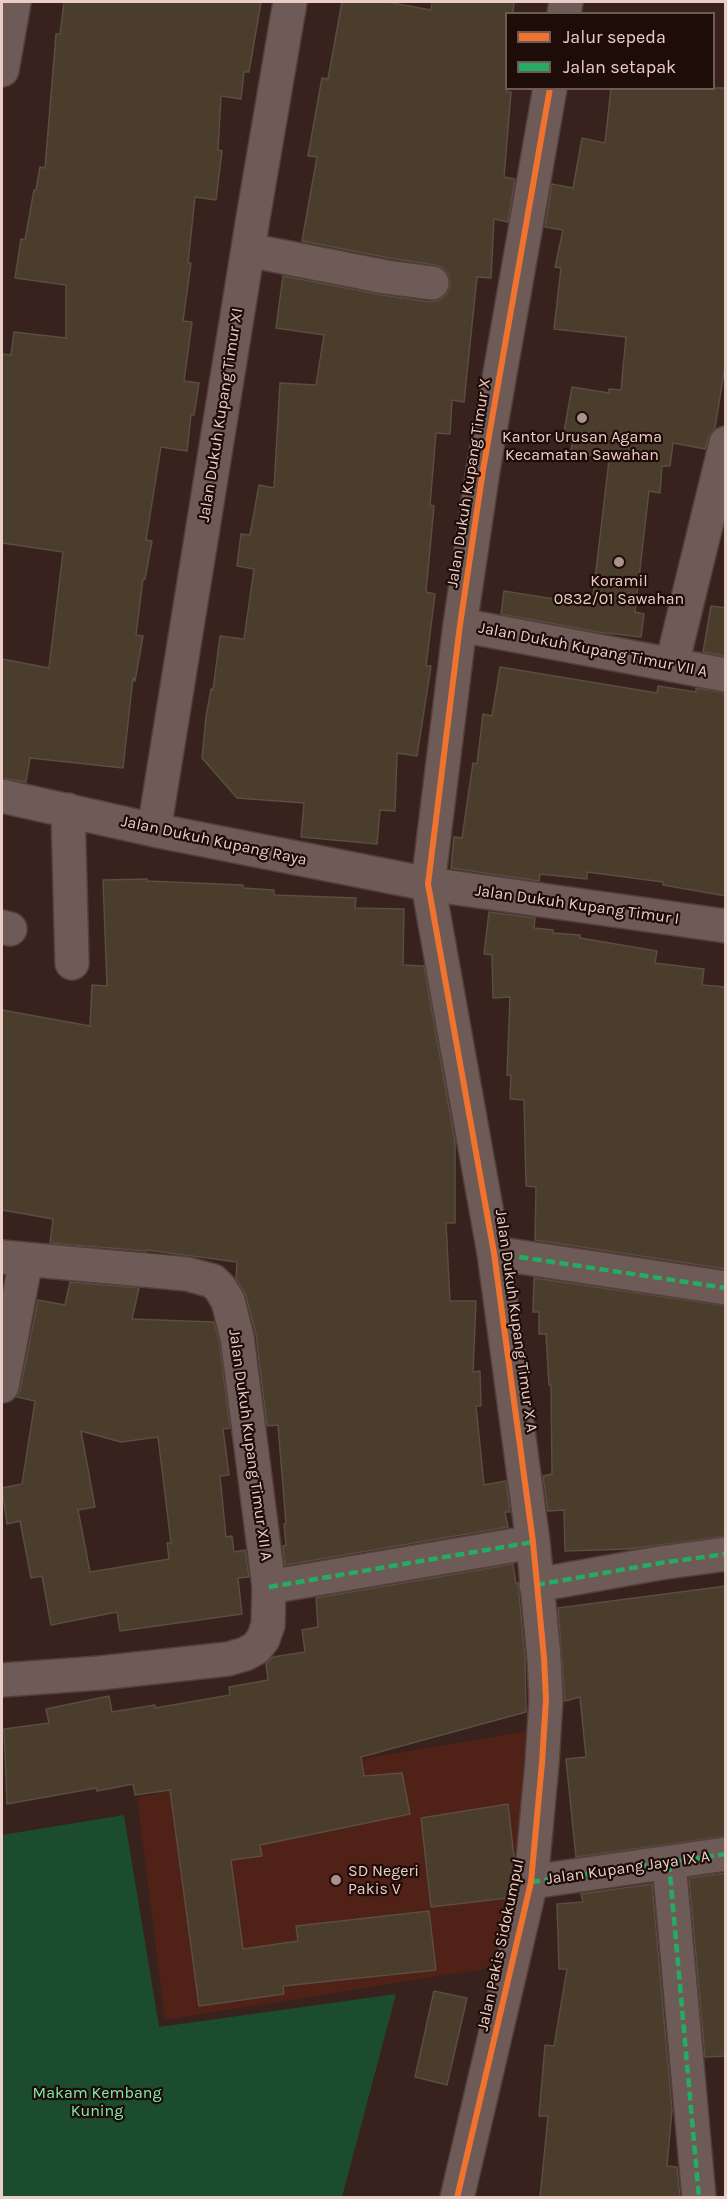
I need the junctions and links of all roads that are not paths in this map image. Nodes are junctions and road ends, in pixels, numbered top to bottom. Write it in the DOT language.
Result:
graph roads {
  1 [pos="14,2"];
  2 [pos="291,2"];
  3 [pos="2,70"];
  4 [pos="550,90"];
  5 [pos="248,250"];
  6 [pos="432,283"];
  7 [pos="726,443"];
  8 [pos="460,625"];
  9 [pos="672,664"];
  10 [pos="726,675"];
  11 [pos="2,796"];
  12 [pos="68,810"];
  13 [pos="154,830"];
  14 [pos="428,884"];
  15 [pos="726,926"];
  16 [pos="72,963"];
  17 [pos="494,1253"];
  18 [pos="14,1258"];
  19 [pos="726,1287"];
  20 [pos="2,1386"];
  21 [pos="533,1542"];
  22 [pos="726,1554"];
  23 [pos="536,1585"];
  24 [pos="269,1587"];
  25 [pos="544,1658"];
  26 [pos="2,1680"];
  27 [pos="726,1854"];
  28 [pos="669,1863"];
  29 [pos="531,1882"];
  30 [pos="458,2198"];
  31 [pos="699,2198"];
  1 -- 3 [label="street"];
  2 -- 5 [label="street, Jalan Dukuh Kupang Timur XI"];
  4 -- 8 [label="street, Jalan Dukuh Kupang Timur X"];
  5 -- 6 [label="street"];
  5 -- 13 [label="street, Jalan Dukuh Kupang Timur XI"];
  7 -- 9 [label="street"];
  8 -- 9 [label="street, Jalan Dukuh Kupang Timur VII A"];
  8 -- 14 [label="street, Jalan Dukuh Kupang Timur X"];
  9 -- 10 [label="street, Jalan Dukuh Kupang Timur VII A"];
  11 -- 12 [label="street, Jalan Dukuh Kupang Raya"];
  12 -- 13 [label="street, Jalan Dukuh Kupang Raya"];
  12 -- 16 [label="street"];
  13 -- 14 [label="street, Jalan Dukuh Kupang Raya"];
  14 -- 15 [label="street, Jalan Dukuh Kupang Timur I"];
  14 -- 17 [label="street, Jalan Dukuh Kupang Timur X A"];
  17 -- 19 [label="street"];
  17 -- 21 [label="street, Jalan Dukuh Kupang Timur X A"];
  18 -- 20 [label="street, Jalan Dukuh Kupang Timur XII A"];
  18 -- 24 [label="street, Jalan Dukuh Kupang Timur XII A"];
  21 -- 23 [label="street, Jalan Dukuh Kupang Timur X A"];
  21 -- 24 [label="street"];
  22 -- 23 [label="street"];
  23 -- 25 [label="street, Jalan Dukuh Kupang Timur X A"];
  24 -- 26 [label="street, Jalan Dukuh Kupang Timur XII A"];
  25 -- 29 [label="street, Jalan Pakis Sidokumpul"];
  27 -- 28 [label="street, Jalan Kupang Jaya IX A"];
  28 -- 29 [label="street, Jalan Kupang Jaya IX A"];
  28 -- 31 [label="street"];
  29 -- 30 [label="street, Jalan Pakis Sidokumpul"];
}
